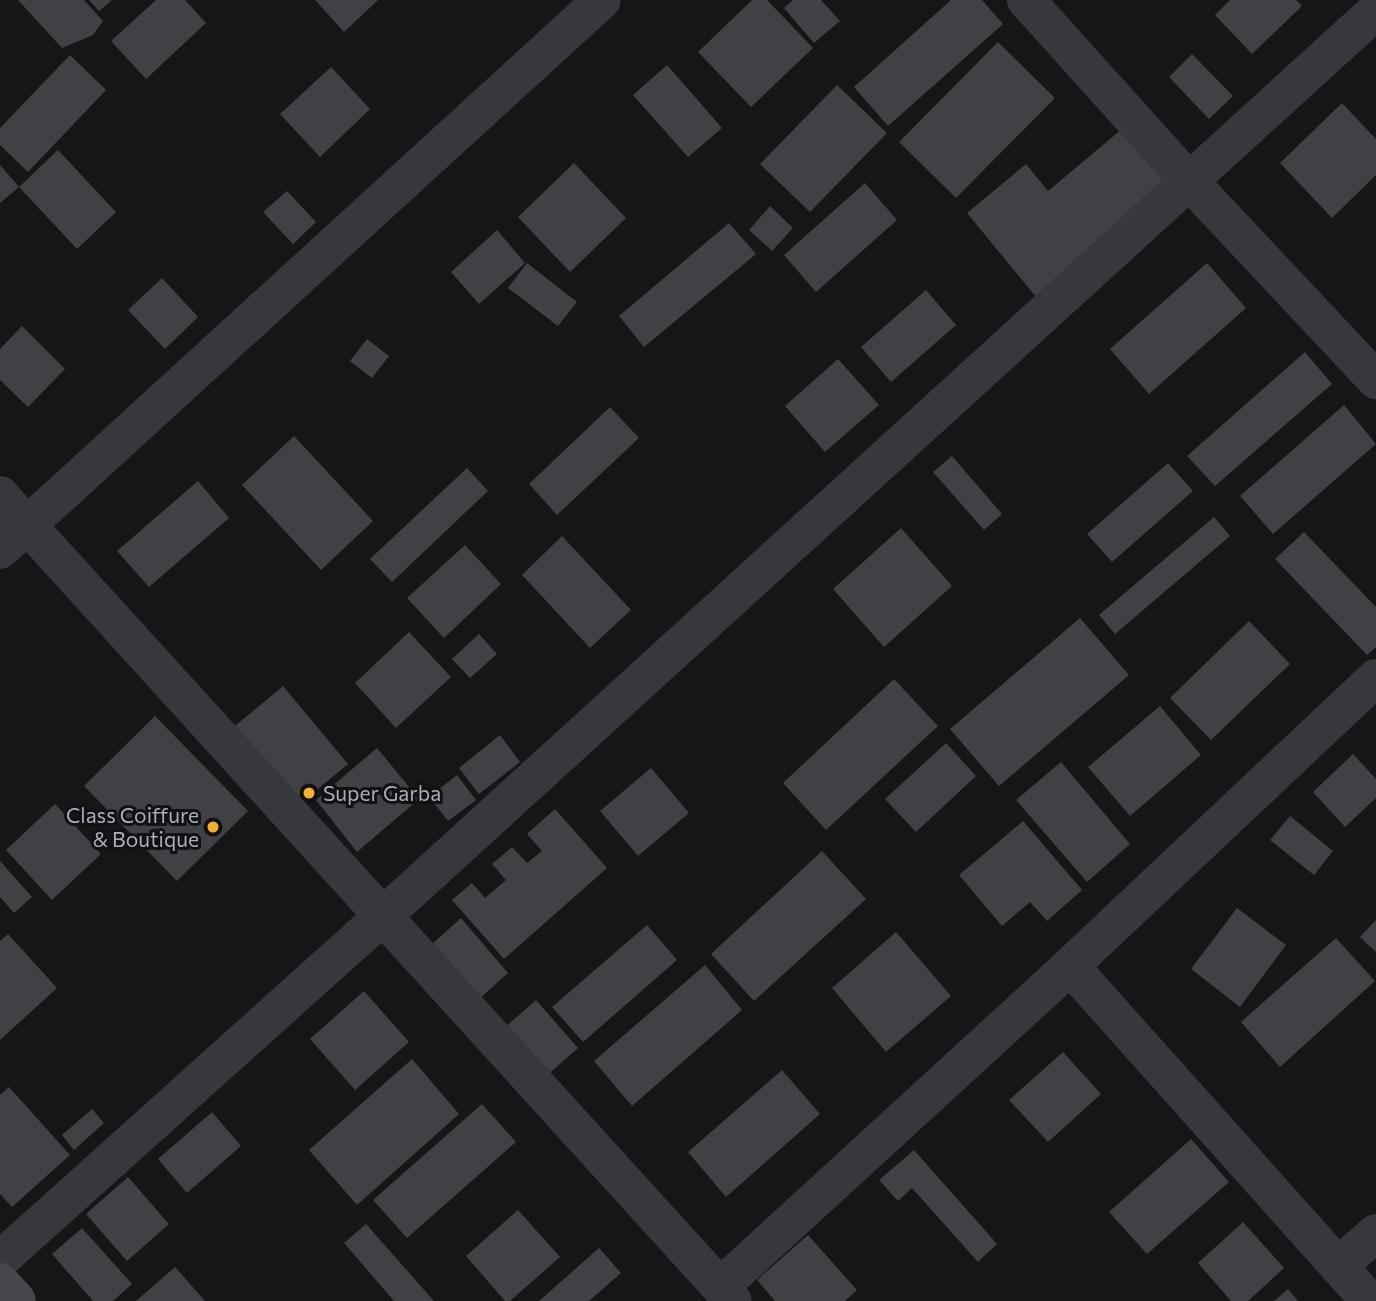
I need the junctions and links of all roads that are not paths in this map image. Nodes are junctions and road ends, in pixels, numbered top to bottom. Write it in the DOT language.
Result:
graph roads {
  1 [pos="602,0"];
  2 [pos="1026,0"];
  3 [pos="1376,11"];
  4 [pos="1190,182"];
  5 [pos="1376,380"];
  6 [pos="0,495"];
  7 [pos="14,538"];
  8 [pos="1376,678"];
  9 [pos="383,916"];
  10 [pos="1070,966"];
  11 [pos="1376,1233"];
  12 [pos="0,1260"];
  13 [pos="1338,1266"];
  14 [pos="0,1282"];
  15 [pos="726,1294"];
  16 [pos="17,1301"];
  17 [pos="1370,1301"];
  1 -- 7 [label="street"];
  2 -- 4 [label="street"];
  3 -- 4 [label="street"];
  4 -- 5 [label="street"];
  4 -- 9 [label="street"];
  6 -- 7 [label="street"];
  7 -- 9 [label="street"];
  8 -- 10 [label="street"];
  9 -- 12 [label="street"];
  9 -- 15 [label="street"];
  10 -- 13 [label="street"];
  10 -- 15 [label="street"];
  11 -- 13 [label="street"];
  13 -- 17 [label="street"];
  14 -- 16 [label="street"];
}
